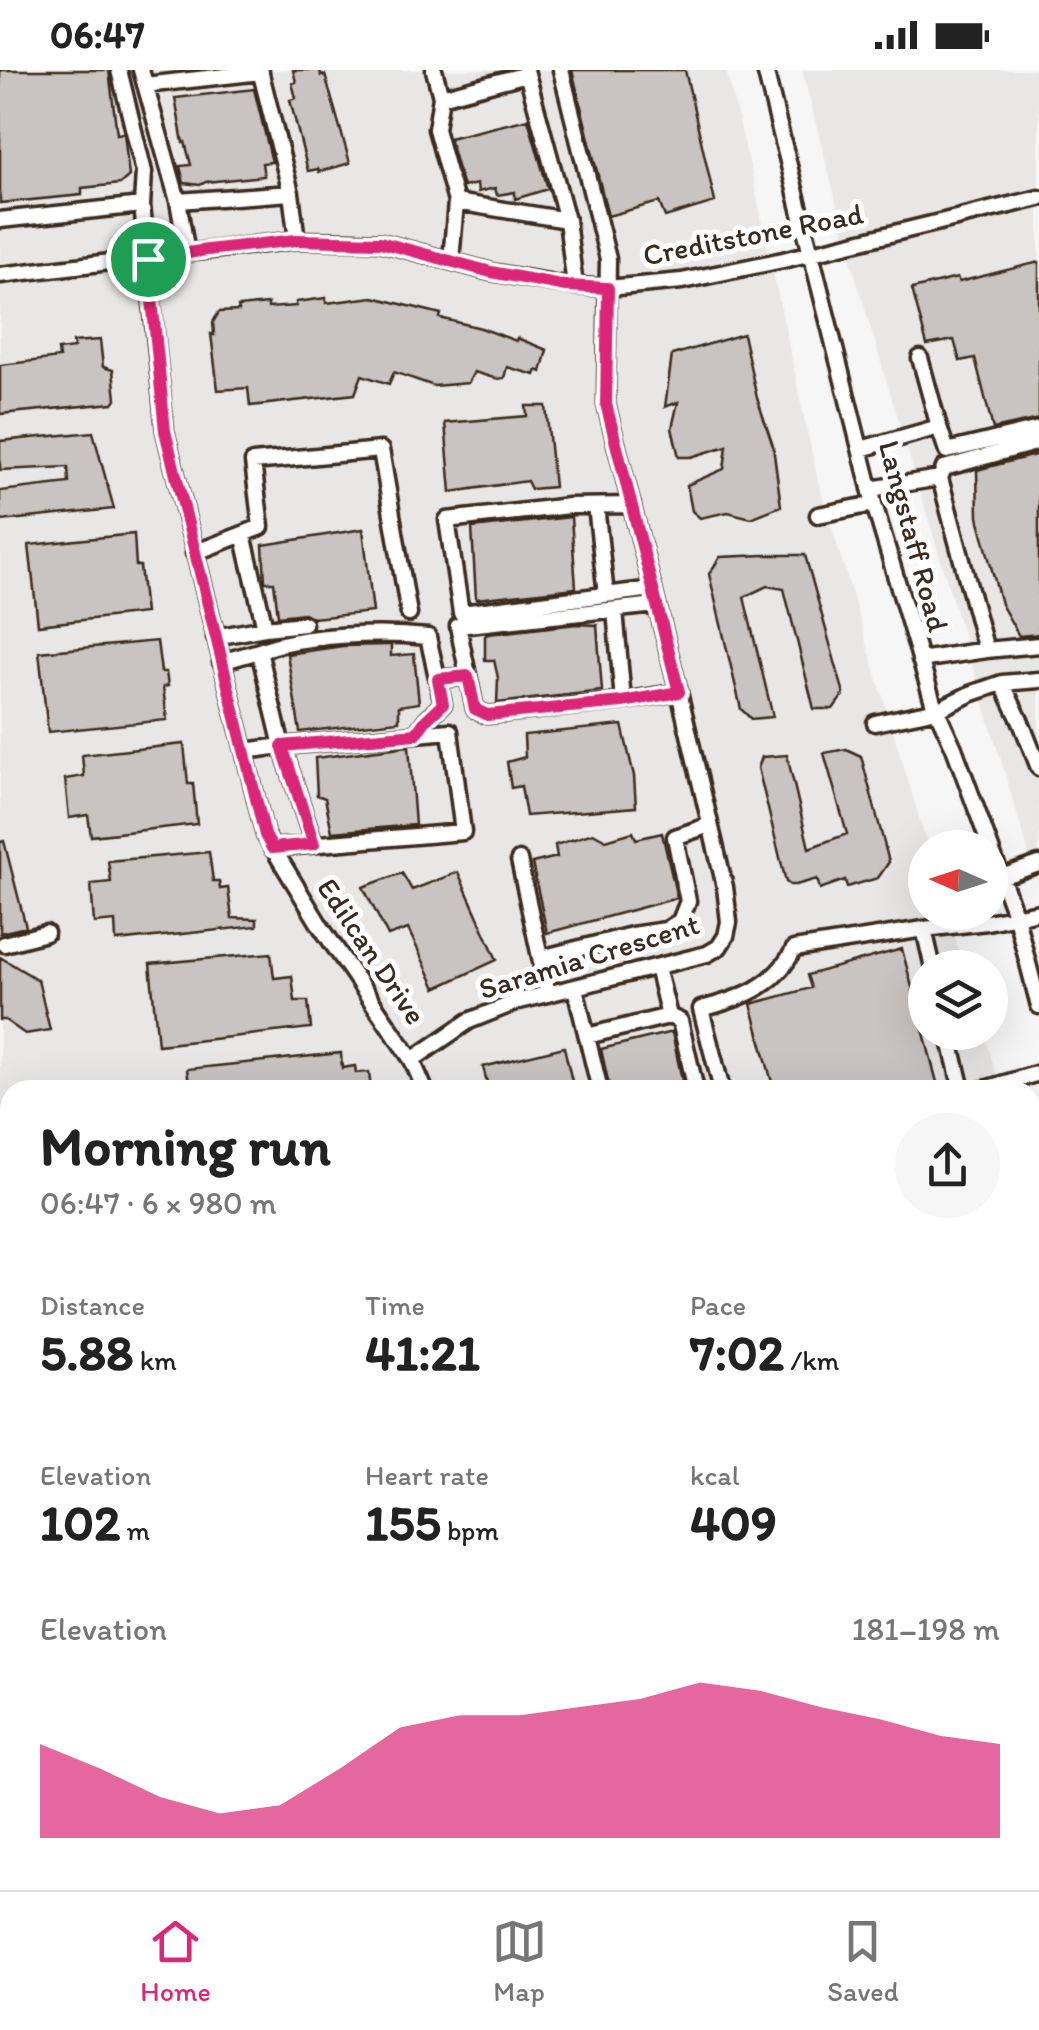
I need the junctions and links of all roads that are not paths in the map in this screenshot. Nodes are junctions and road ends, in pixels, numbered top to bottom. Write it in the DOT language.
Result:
graph roads {
  1 [pos="118,70"];
  2 [pos="434,70"];
  3 [pos="561,70"];
  4 [pos="765,70"];
  5 [pos="260,71"];
  6 [pos="527,72"];
  7 [pos="143,78"];
  8 [pos="441,98"];
  9 [pos="291,192"];
  10 [pos="1039,198"];
  11 [pos="178,200"];
  12 [pos="456,202"];
  13 [pos="142,204"];
  14 [pos="0,220"];
  15 [pos="566,220"];
  16 [pos="296,240"];
  17 [pos="187,252"];
  18 [pos="812,252"];
  19 [pos="148,259"];
  20 [pos="451,261"];
  21 [pos="0,275"];
  22 [pos="576,286"];
  23 [pos="608,288"];
  24 [pos="920,358"];
  25 [pos="940,427"];
  26 [pos="1039,430"];
  27 [pos="1039,442"];
  28 [pos="861,449"];
  29 [pos="940,478"];
  30 [pos="872,496"];
  31 [pos="632,505"];
  32 [pos="596,506"];
  33 [pos="818,515"];
  34 [pos="243,534"];
  35 [pos="194,552"];
  36 [pos="652,589"];
  37 [pos="606,595"];
  38 [pos="656,606"];
  39 [pos="616,610"];
  40 [pos="409,614"];
  41 [pos="304,624"];
  42 [pos="265,628"];
  43 [pos="215,637"];
  44 [pos="1039,645"];
  45 [pos="986,650"];
  46 [pos="259,652"];
  47 [pos="920,660"];
  48 [pos="222,662"];
  49 [pos="468,676"];
  50 [pos="438,679"];
  51 [pos="1039,680"];
  52 [pos="1002,683"];
  53 [pos="679,692"];
  54 [pos="622,702"];
  55 [pos="937,710"];
  56 [pos="1039,718"];
  57 [pos="1020,720"];
  58 [pos="875,723"];
  59 [pos="416,734"];
  60 [pos="282,746"];
  61 [pos="244,751"];
  62 [pos="1039,768"];
  63 [pos="710,825"];
  64 [pos="984,830"];
  65 [pos="314,844"];
  66 [pos="272,848"];
  67 [pos="520,860"];
  68 [pos="1039,864"];
  69 [pos="1008,874"];
  70 [pos="1008,895"];
  71 [pos="1039,912"];
  72 [pos="1016,917"];
  73 [pos="1008,918"];
  74 [pos="918,930"];
  75 [pos="46,933"];
  76 [pos="4,944"];
  77 [pos="540,958"];
  78 [pos="656,967"];
  79 [pos="575,988"];
  80 [pos="548,994"];
  81 [pos="1039,1006"];
  82 [pos="669,1016"];
  83 [pos="587,1036"];
  84 [pos="952,1050"];
  85 [pos="412,1060"];
  86 [pos="420,1080"];
  87 [pos="598,1080"];
  88 [pos="694,1080"];
  89 [pos="719,1080"];
  90 [pos="960,1080"];
  1 -- 13 [label="street, Edilcan Drive"];
  2 -- 8 [label="street"];
  3 -- 23 [label="street, Saramia Crescent"];
  4 -- 18 [label="street, Langstaff Road"];
  5 -- 7 [label="street"];
  5 -- 9 [label="street"];
  6 -- 8 [label="street"];
  6 -- 15 [label="street"];
  7 -- 11 [label="street"];
  8 -- 12 [label="street"];
  9 -- 11 [label="street"];
  9 -- 16 [label="street"];
  10 -- 18 [label="street, Creditstone Road"];
  11 -- 17 [label="street"];
  12 -- 15 [label="street"];
  12 -- 20 [label="street"];
  13 -- 14 [label="street"];
  13 -- 19 [label="street, Edilcan Drive"];
  15 -- 22 [label="street"];
  16 -- 17 [label="street, Creditstone Road"];
  16 -- 20 [label="street, Creditstone Road"];
  17 -- 19 [label="street, Creditstone Road"];
  18 -- 23 [label="street, Creditstone Road"];
  18 -- 28 [label="street, Langstaff Road"];
  19 -- 21 [label="street, Creditstone Road"];
  19 -- 35 [label="street, Edilcan Drive"];
  20 -- 22 [label="street, Creditstone Road"];
  22 -- 23 [label="street, Creditstone Road"];
  23 -- 31 [label="street, Saramia Crescent"];
  24 -- 25 [label="street"];
  25 -- 26 [label="street"];
  25 -- 28 [label="street"];
  27 -- 29 [label="street"];
  28 -- 30 [label="street, Langstaff Road"];
  29 -- 30 [label="street"];
  29 -- 45 [label="street"];
  30 -- 33 [label="street"];
  30 -- 47 [label="street, Langstaff Road"];
  31 -- 32 [label="street"];
  31 -- 36 [label="street, Saramia Crescent"];
  32 -- 37 [label="street"];
  32 -- 37 [label="street"];
  34 -- 35 [label="street"];
  34 -- 40 [label="street"];
  34 -- 42 [label="street"];
  35 -- 43 [label="street, Edilcan Drive"];
  36 -- 37 [label="street"];
  36 -- 38 [label="street, Saramia Crescent"];
  38 -- 39 [label="street"];
  38 -- 53 [label="street, Saramia Crescent"];
  39 -- 49 [label="street"];
  39 -- 54 [label="street"];
  41 -- 42 [label="street"];
  42 -- 43 [label="street"];
  43 -- 48 [label="street, Edilcan Drive"];
  44 -- 45 [label="street"];
  45 -- 47 [label="street"];
  46 -- 48 [label="street"];
  46 -- 50 [label="street"];
  46 -- 60 [label="street"];
  47 -- 55 [label="street, Langstaff Road"];
  48 -- 61 [label="street, Edilcan Drive"];
  49 -- 50 [label="street"];
  49 -- 54 [label="street"];
  50 -- 59 [label="street"];
  51 -- 52 [label="street"];
  52 -- 55 [label="street"];
  52 -- 57 [label="street"];
  53 -- 54 [label="street"];
  53 -- 63 [label="street, Saramia Crescent"];
  55 -- 58 [label="street"];
  55 -- 64 [label="street, Langstaff Road"];
  56 -- 57 [label="street"];
  57 -- 62 [label="street"];
  59 -- 60 [label="street"];
  59 -- 65 [label="street"];
  60 -- 61 [label="street"];
  60 -- 65 [label="street"];
  61 -- 66 [label="street, Edilcan Drive"];
  63 -- 77 [label="street"];
  63 -- 78 [label="street, Saramia Crescent"];
  65 -- 66 [label="street"];
  66 -- 85 [label="street, Edilcan Drive"];
  67 -- 77 [label="street"];
  68 -- 69 [label="street"];
  70 -- 72 [label="street, Langstaff Road"];
  71 -- 72 [label="street"];
  72 -- 73 [label="street"];
  72 -- 81 [label="street, Langstaff Road"];
  74 -- 89 [label="street"];
  75 -- 76 [label="street"];
  77 -- 80 [label="street"];
  78 -- 79 [label="street, Saramia Crescent"];
  78 -- 82 [label="street"];
  79 -- 80 [label="street, Saramia Crescent"];
  79 -- 83 [label="street"];
  80 -- 85 [label="street, Saramia Crescent"];
  82 -- 83 [label="street"];
  82 -- 88 [label="street"];
  83 -- 87 [label="street"];
  84 -- 90 [label="street"];
  85 -- 86 [label="street, Edilcan Drive"];
}
